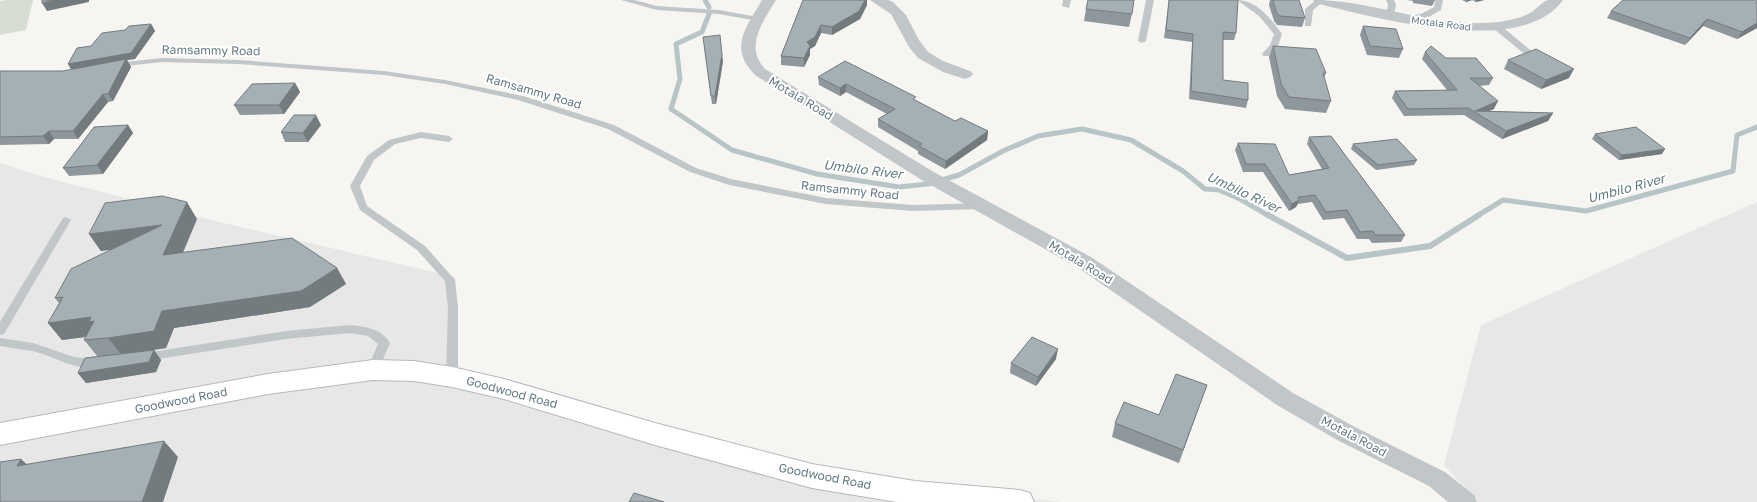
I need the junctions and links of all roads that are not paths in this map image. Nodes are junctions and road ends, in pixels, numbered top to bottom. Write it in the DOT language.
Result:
graph roads {
  1 [pos="625,0"];
  2 [pos="769,0"];
  3 [pos="877,0"];
  4 [pos="1150,0"];
  5 [pos="1241,0"];
  6 [pos="1321,0"];
  7 [pos="1390,0"];
  8 [pos="1439,0"];
  9 [pos="1556,0"];
  10 [pos="1390,16"];
  11 [pos="758,19"];
  12 [pos="1410,19"];
  13 [pos="1308,24"];
  14 [pos="1497,27"];
  15 [pos="1142,41"];
  16 [pos="1266,54"];
  17 [pos="1531,55"];
  18 [pos="108,67"];
  19 [pos="965,74"];
  20 [pos="449,139"];
  21 [pos="981,206"];
  22 [pos="66,220"];
  23 [pos="0,331"];
  24 [pos="0,342"];
  25 [pos="138,358"];
  26 [pos="108,362"];
  27 [pos="373,370"];
  28 [pos="452,377"];
  29 [pos="0,434"];
  30 [pos="1020,502"];
  31 [pos="1465,502"];
  1 -- 11 [label="lane"];
  2 -- 11 [label="street, Motala Road"];
  3 -- 19 [label="street"];
  4 -- 15 [label="lane"];
  5 -- 16 [label="lane"];
  6 -- 10 [label="street, Motala Road"];
  6 -- 13 [label="lane"];
  7 -- 10 [label="lane"];
  8 -- 12 [label="lane"];
  9 -- 14 [label="street, Motala Road"];
  10 -- 12 [label="street, Motala Road"];
  11 -- 21 [label="street, Motala Road"];
  12 -- 14 [label="street, Motala Road"];
  14 -- 17 [label="lane"];
  18 -- 21 [label="lane, Ramsammy Road"];
  20 -- 28 [label="lane"];
  21 -- 31 [label="street, Motala Road"];
  22 -- 23 [label="lane"];
  24 -- 26 [label="lane"];
  25 -- 27 [label="lane"];
  27 -- 28 [label="street, Goodwood Road"];
  27 -- 29 [label="street, Goodwood Road"];
  28 -- 30 [label="street, Goodwood Road"];
}
